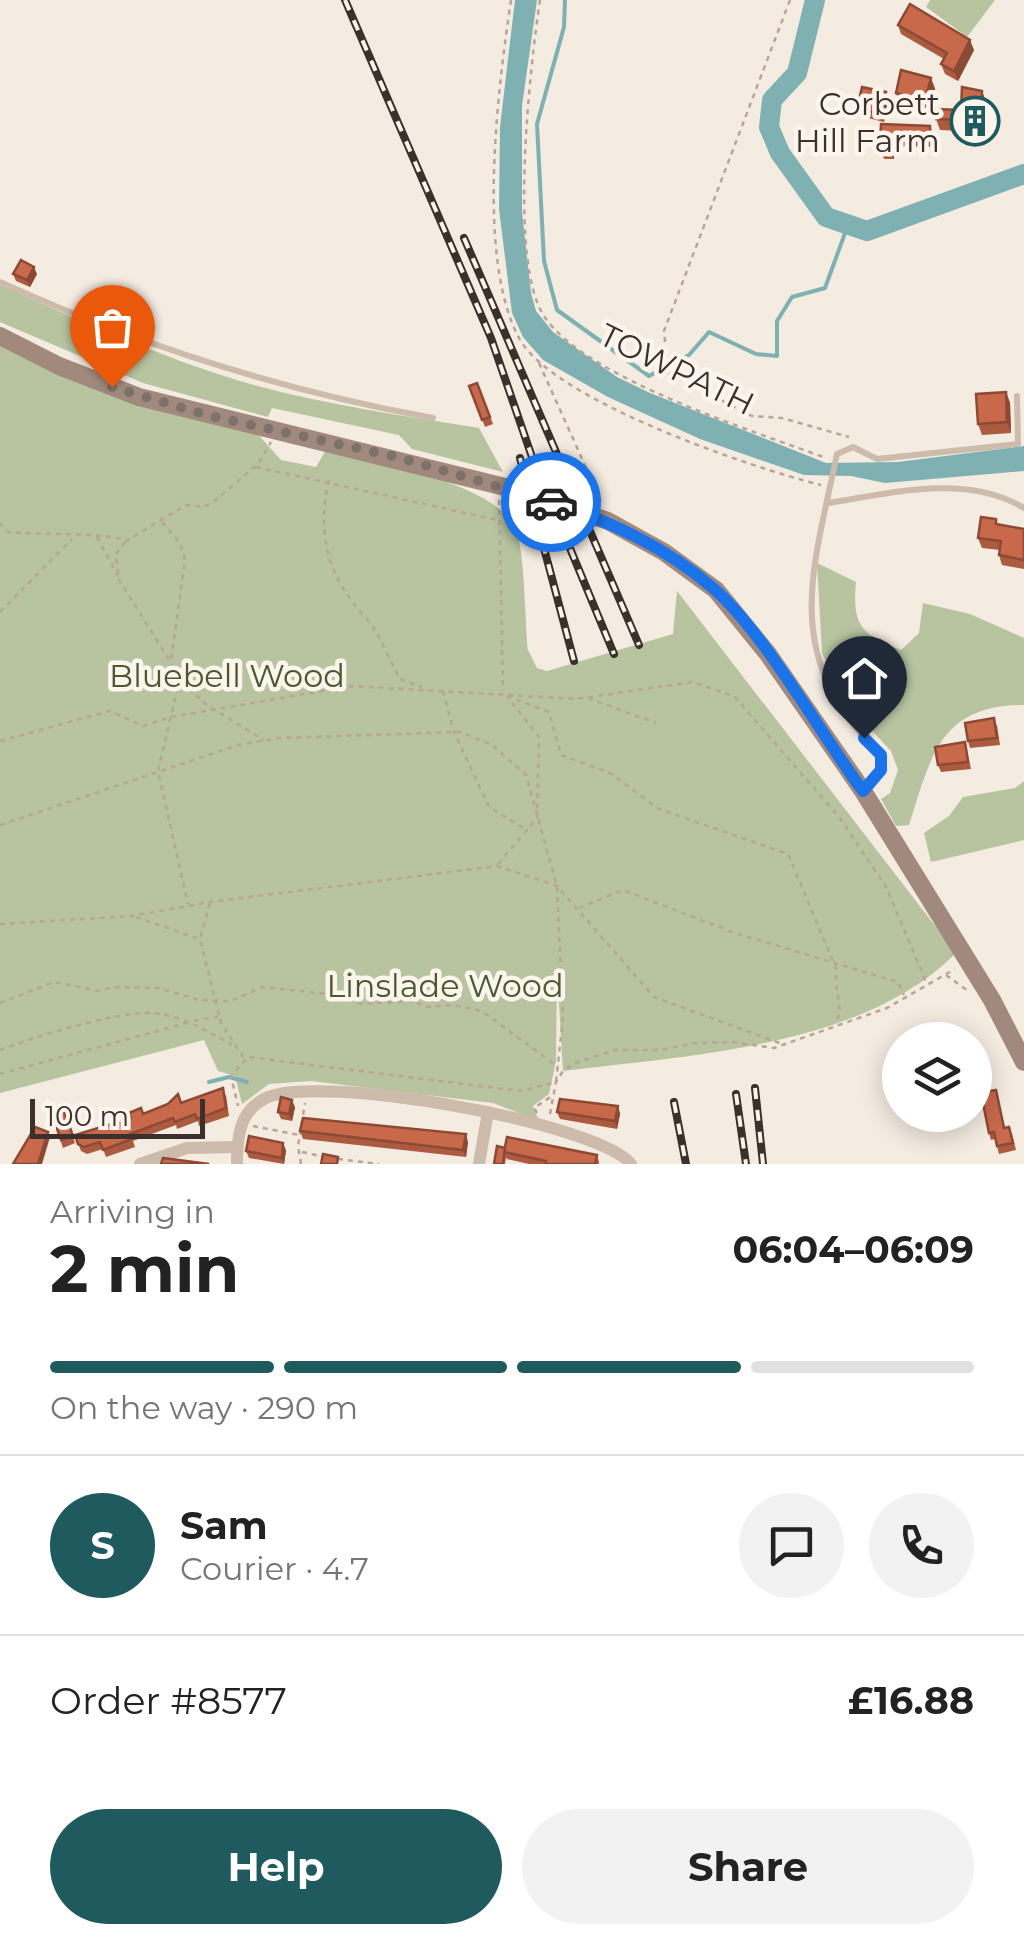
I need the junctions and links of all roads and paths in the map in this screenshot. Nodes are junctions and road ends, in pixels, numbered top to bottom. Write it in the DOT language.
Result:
graph roads {
  1 [pos="511,0"];
  2 [pos="540,0"];
  3 [pos="790,0"];
  4 [pos="0,282"];
  5 [pos="0,336"];
  6 [pos="539,363"];
  7 [pos="1017,396"];
  8 [pos="433,418"];
  9 [pos="853,447"];
  10 [pos="267,448"];
  11 [pos="833,456"];
  12 [pos="254,467"];
  13 [pos="329,480"];
  14 [pos="507,487"];
  15 [pos="829,495"];
  16 [pos="1024,508"];
  17 [pos="161,520"];
  18 [pos="496,520"];
  19 [pos="608,522"];
  20 [pos="0,523"];
  21 [pos="96,536"];
  22 [pos="74,538"];
  23 [pos="126,541"];
  24 [pos="119,580"];
  25 [pos="0,612"];
  26 [pos="171,662"];
  27 [pos="180,678"];
  28 [pos="428,689"];
  29 [pos="442,690"];
  30 [pos="506,695"];
  31 [pos="587,697"];
  32 [pos="214,709"];
  33 [pos="171,717"];
  34 [pos="656,723"];
  35 [pos="454,732"];
  36 [pos="266,740"];
  37 [pos="0,741"];
  38 [pos="158,771"];
  39 [pos="863,791"];
  40 [pos="538,818"];
  41 [pos="0,825"];
  42 [pos="527,830"];
  43 [pos="497,866"];
  44 [pos="558,886"];
  45 [pos="210,902"];
  46 [pos="189,906"];
  47 [pos="577,908"];
  48 [pos="132,916"];
  49 [pos="0,924"];
  50 [pos="200,939"];
  51 [pos="834,962"];
  52 [pos="967,962"];
  53 [pos="928,984"];
  54 [pos="906,997"];
  55 [pos="216,999"];
  56 [pos="0,1004"];
  57 [pos="220,1016"];
  58 [pos="191,1022"];
  59 [pos="835,1024"];
  60 [pos="232,1045"];
  61 [pos="785,1045"];
  62 [pos="0,1050"];
  63 [pos="243,1058"];
  64 [pos="1024,1062"];
  65 [pos="559,1068"];
  66 [pos="0,1074"];
  67 [pos="556,1082"];
  68 [pos="307,1090"];
  69 [pos="553,1095"];
  70 [pos="488,1112"];
  71 [pos="242,1123"];
  72 [pos="299,1136"];
  73 [pos="237,1147"];
  74 [pos="302,1152"];
  75 [pos="315,1155"];
  76 [pos="140,1164"];
  77 [pos="237,1164"];
  78 [pos="301,1164"];
  79 [pos="314,1164"];
  80 [pos="380,1164"];
  81 [pos="479,1164"];
  82 [pos="630,1164"];
  1 -- 6 [label="path"];
  2 -- 11 [label="path, TOWPATH"];
  3 -- 9 [label="path"];
  4 -- 8 [label="lane"];
  5 -- 14 [label="street"];
  6 -- 15 [label="path"];
  6 -- 19 [label="path"];
  7 -- 9 [label="lane"];
  9 -- 11 [label="lane"];
  10 -- 12 [label="path"];
  11 -- 15 [label="lane"];
  12 -- 13 [label="path"];
  12 -- 17 [label="path"];
  13 -- 18 [label="path"];
  13 -- 28 [label="path"];
  14 -- 18 [label="path"];
  14 -- 19 [label="street"];
  15 -- 16 [label="lane"];
  15 -- 39 [label="lane"];
  17 -- 23 [label="path"];
  17 -- 26 [label="path"];
  18 -- 30 [label="path"];
  19 -- 39 [label="street"];
  20 -- 22 [label="path"];
  21 -- 22 [label="path"];
  21 -- 23 [label="path"];
  21 -- 24 [label="path"];
  22 -- 25 [label="path"];
  23 -- 24 [label="path"];
  24 -- 26 [label="path"];
  26 -- 27 [label="path"];
  27 -- 32 [label="path"];
  27 -- 33 [label="path"];
  28 -- 29 [label="path"];
  28 -- 32 [label="path"];
  29 -- 30 [label="path"];
  29 -- 35 [label="path"];
  30 -- 31 [label="path"];
  30 -- 40 [label="path"];
  30 -- 51 [label="path"];
  31 -- 34 [label="path"];
  31 -- 53 [label="path"];
  32 -- 33 [label="path"];
  32 -- 36 [label="path"];
  33 -- 37 [label="path"];
  33 -- 38 [label="path"];
  35 -- 36 [label="path"];
  35 -- 40 [label="path"];
  35 -- 42 [label="path"];
  36 -- 38 [label="path"];
  38 -- 41 [label="path"];
  38 -- 46 [label="path"];
  39 -- 52 [label="street"];
  40 -- 42 [label="path"];
  40 -- 44 [label="path"];
  42 -- 43 [label="path"];
  43 -- 44 [label="path"];
  43 -- 45 [label="path"];
  44 -- 47 [label="path"];
  44 -- 65 [label="path"];
  45 -- 46 [label="path"];
  45 -- 50 [label="path"];
  46 -- 48 [label="path"];
  47 -- 51 [label="path"];
  47 -- 61 [label="path"];
  48 -- 49 [label="path"];
  48 -- 50 [label="path"];
  50 -- 55 [label="path"];
  51 -- 54 [label="path"];
  51 -- 59 [label="path"];
  52 -- 53 [label="path"];
  52 -- 64 [label="street"];
  53 -- 54 [label="path"];
  54 -- 59 [label="path"];
  55 -- 56 [label="path"];
  55 -- 57 [label="path"];
  55 -- 65 [label="path"];
  57 -- 58 [label="path"];
  57 -- 60 [label="path"];
  58 -- 60 [label="path"];
  58 -- 62 [label="path"];
  58 -- 66 [label="path"];
  59 -- 61 [label="path"];
  60 -- 63 [label="path"];
  61 -- 67 [label="path"];
  63 -- 67 [label="path"];
  63 -- 71 [label="path"];
  65 -- 67 [label="path"];
  67 -- 69 [label="path"];
  68 -- 70 [label="street"];
  68 -- 71 [label="street"];
  68 -- 72 [label="path"];
  69 -- 69 [label="path"];
  70 -- 81 [label="street"];
  70 -- 82 [label="street"];
  71 -- 72 [label="path"];
  71 -- 73 [label="street"];
  72 -- 74 [label="path"];
  73 -- 76 [label="street"];
  73 -- 77 [label="street"];
  74 -- 75 [label="path"];
  74 -- 78 [label="path"];
  75 -- 79 [label="path"];
  75 -- 80 [label="path"];
}
